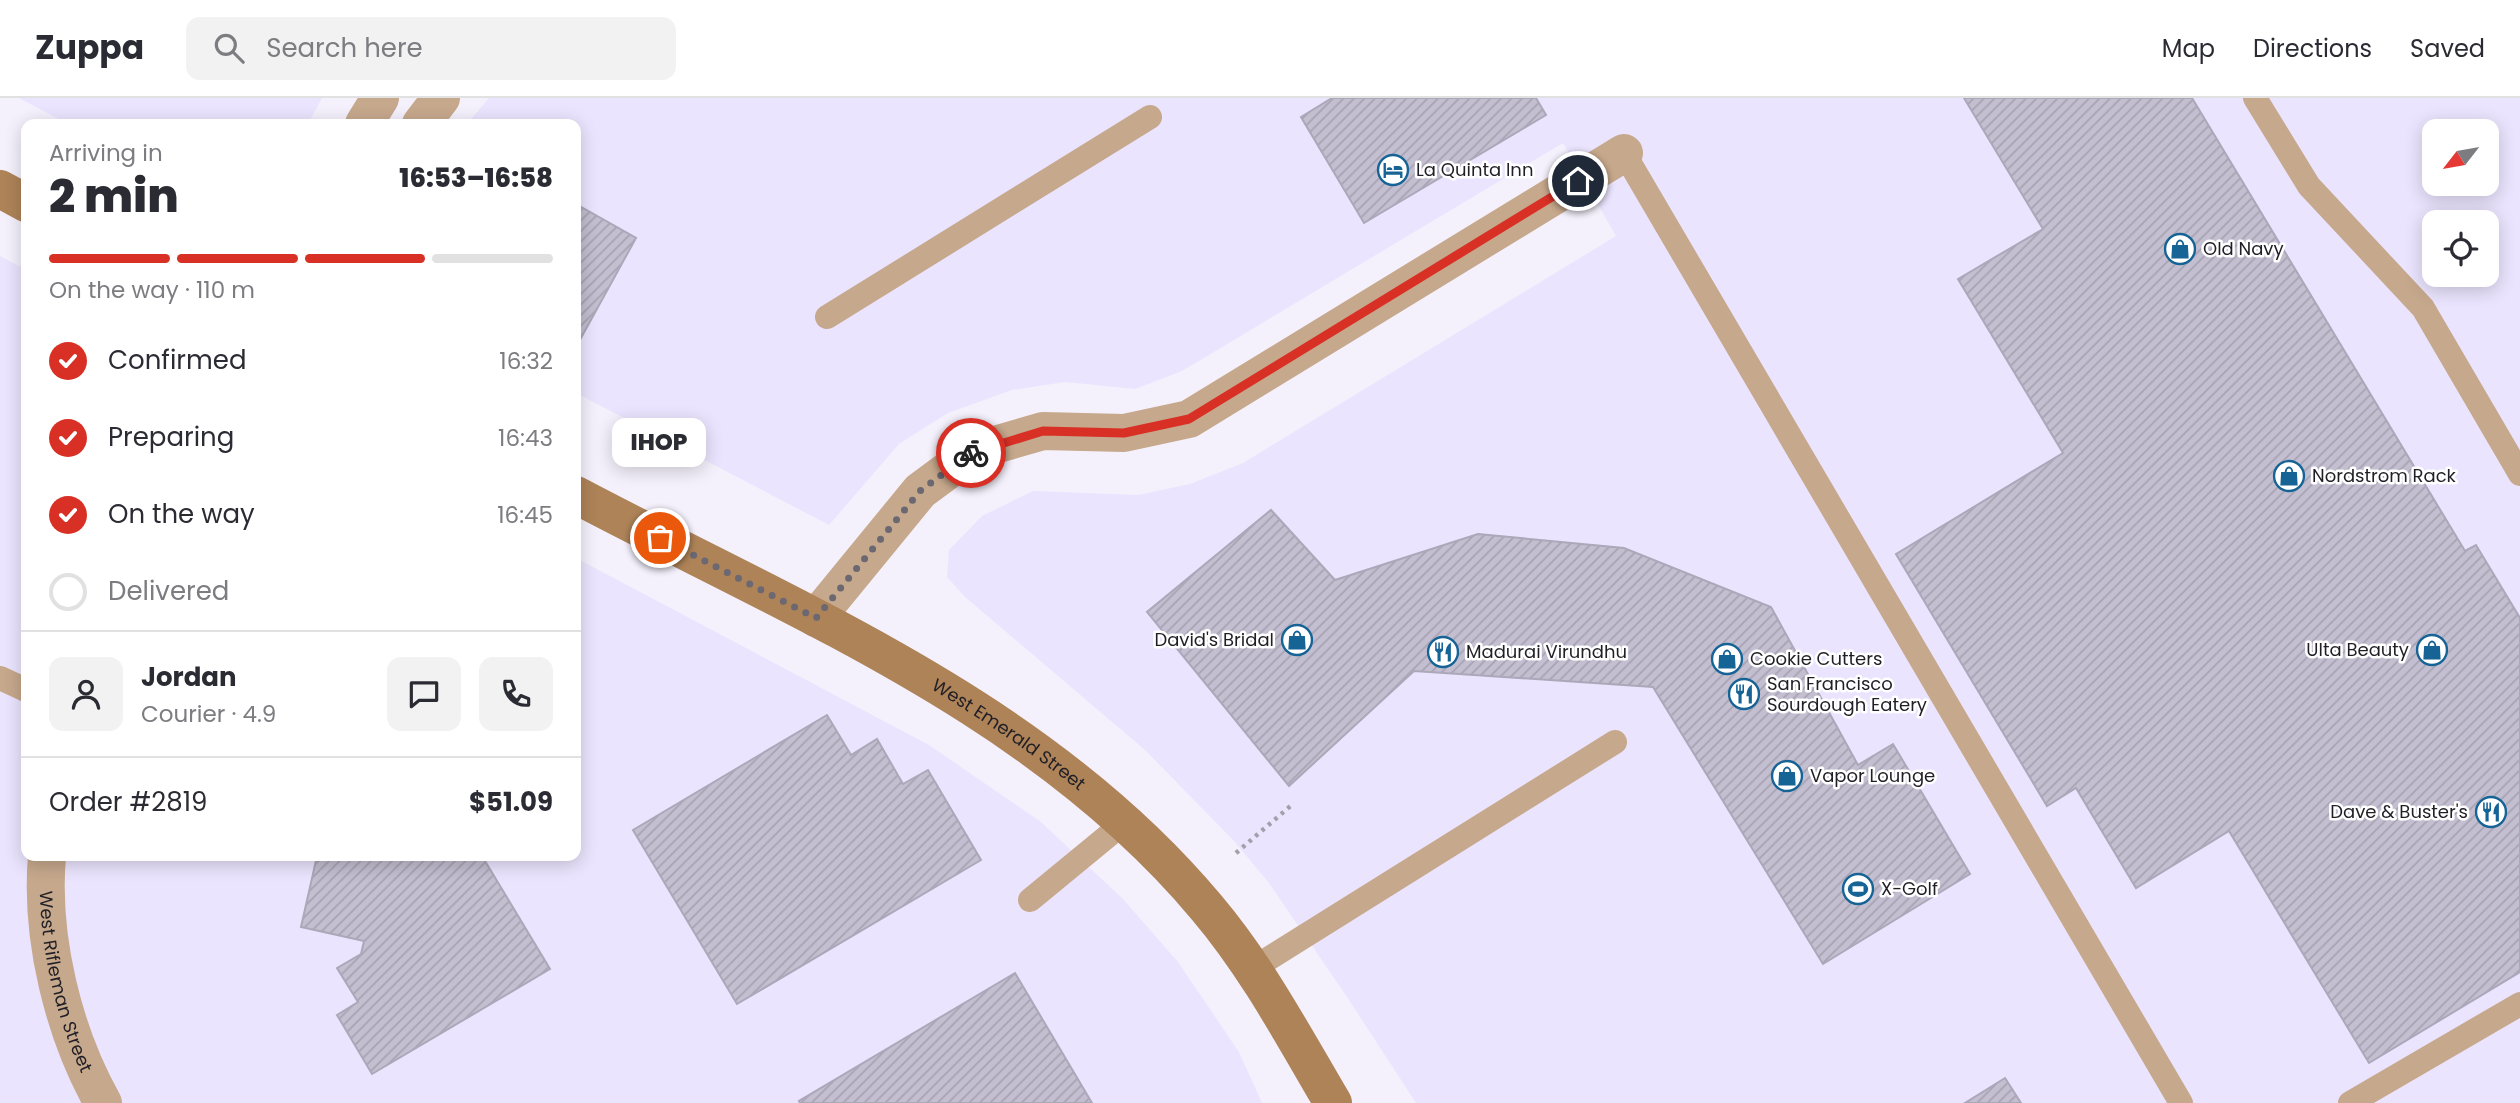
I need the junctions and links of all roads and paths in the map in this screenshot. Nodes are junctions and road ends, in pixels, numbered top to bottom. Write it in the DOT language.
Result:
graph roads {
  1 [pos="380,98"];
  2 [pos="441,98"];
  3 [pos="2255,98"];
  4 [pos="1150,117"];
  5 [pos="367,119"];
  6 [pos="425,119"];
  7 [pos="1624,153"];
  8 [pos="0,189"];
  9 [pos="21,200"];
  10 [pos="827,317"];
  11 [pos="2520,474"];
  12 [pos="581,498"];
  13 [pos="816,618"];
  14 [pos="0,678"];
  15 [pos="21,688"];
  16 [pos="1615,742"];
  17 [pos="1294,803"];
  18 [pos="1126,821"];
  19 [pos="1236,853"];
  20 [pos="47,861"];
  21 [pos="1030,900"];
  22 [pos="1252,969"];
  23 [pos="2520,1004"];
  24 [pos="103,1103"];
  25 [pos="1333,1103"];
  26 [pos="2181,1103"];
  27 [pos="2350,1103"];
  1 -- 5 [label="street"];
  2 -- 6 [label="street"];
  3 -- 11 [label="lane"];
  4 -- 10 [label="lane"];
  7 -- 13 [label="street"];
  7 -- 26 [label="lane"];
  8 -- 9 [label="main road"];
  12 -- 13 [label="main road, West Emerald Street"];
  13 -- 18 [label="main road, West Emerald Street"];
  14 -- 15 [label="lane"];
  16 -- 22 [label="lane"];
  17 -- 19 [label="path"];
  18 -- 21 [label="lane"];
  18 -- 22 [label="main road, West Emerald Street"];
  20 -- 24 [label="street, West Rifleman Street"];
  22 -- 25 [label="main road, West Emerald Street"];
  23 -- 27 [label="lane"];
}
